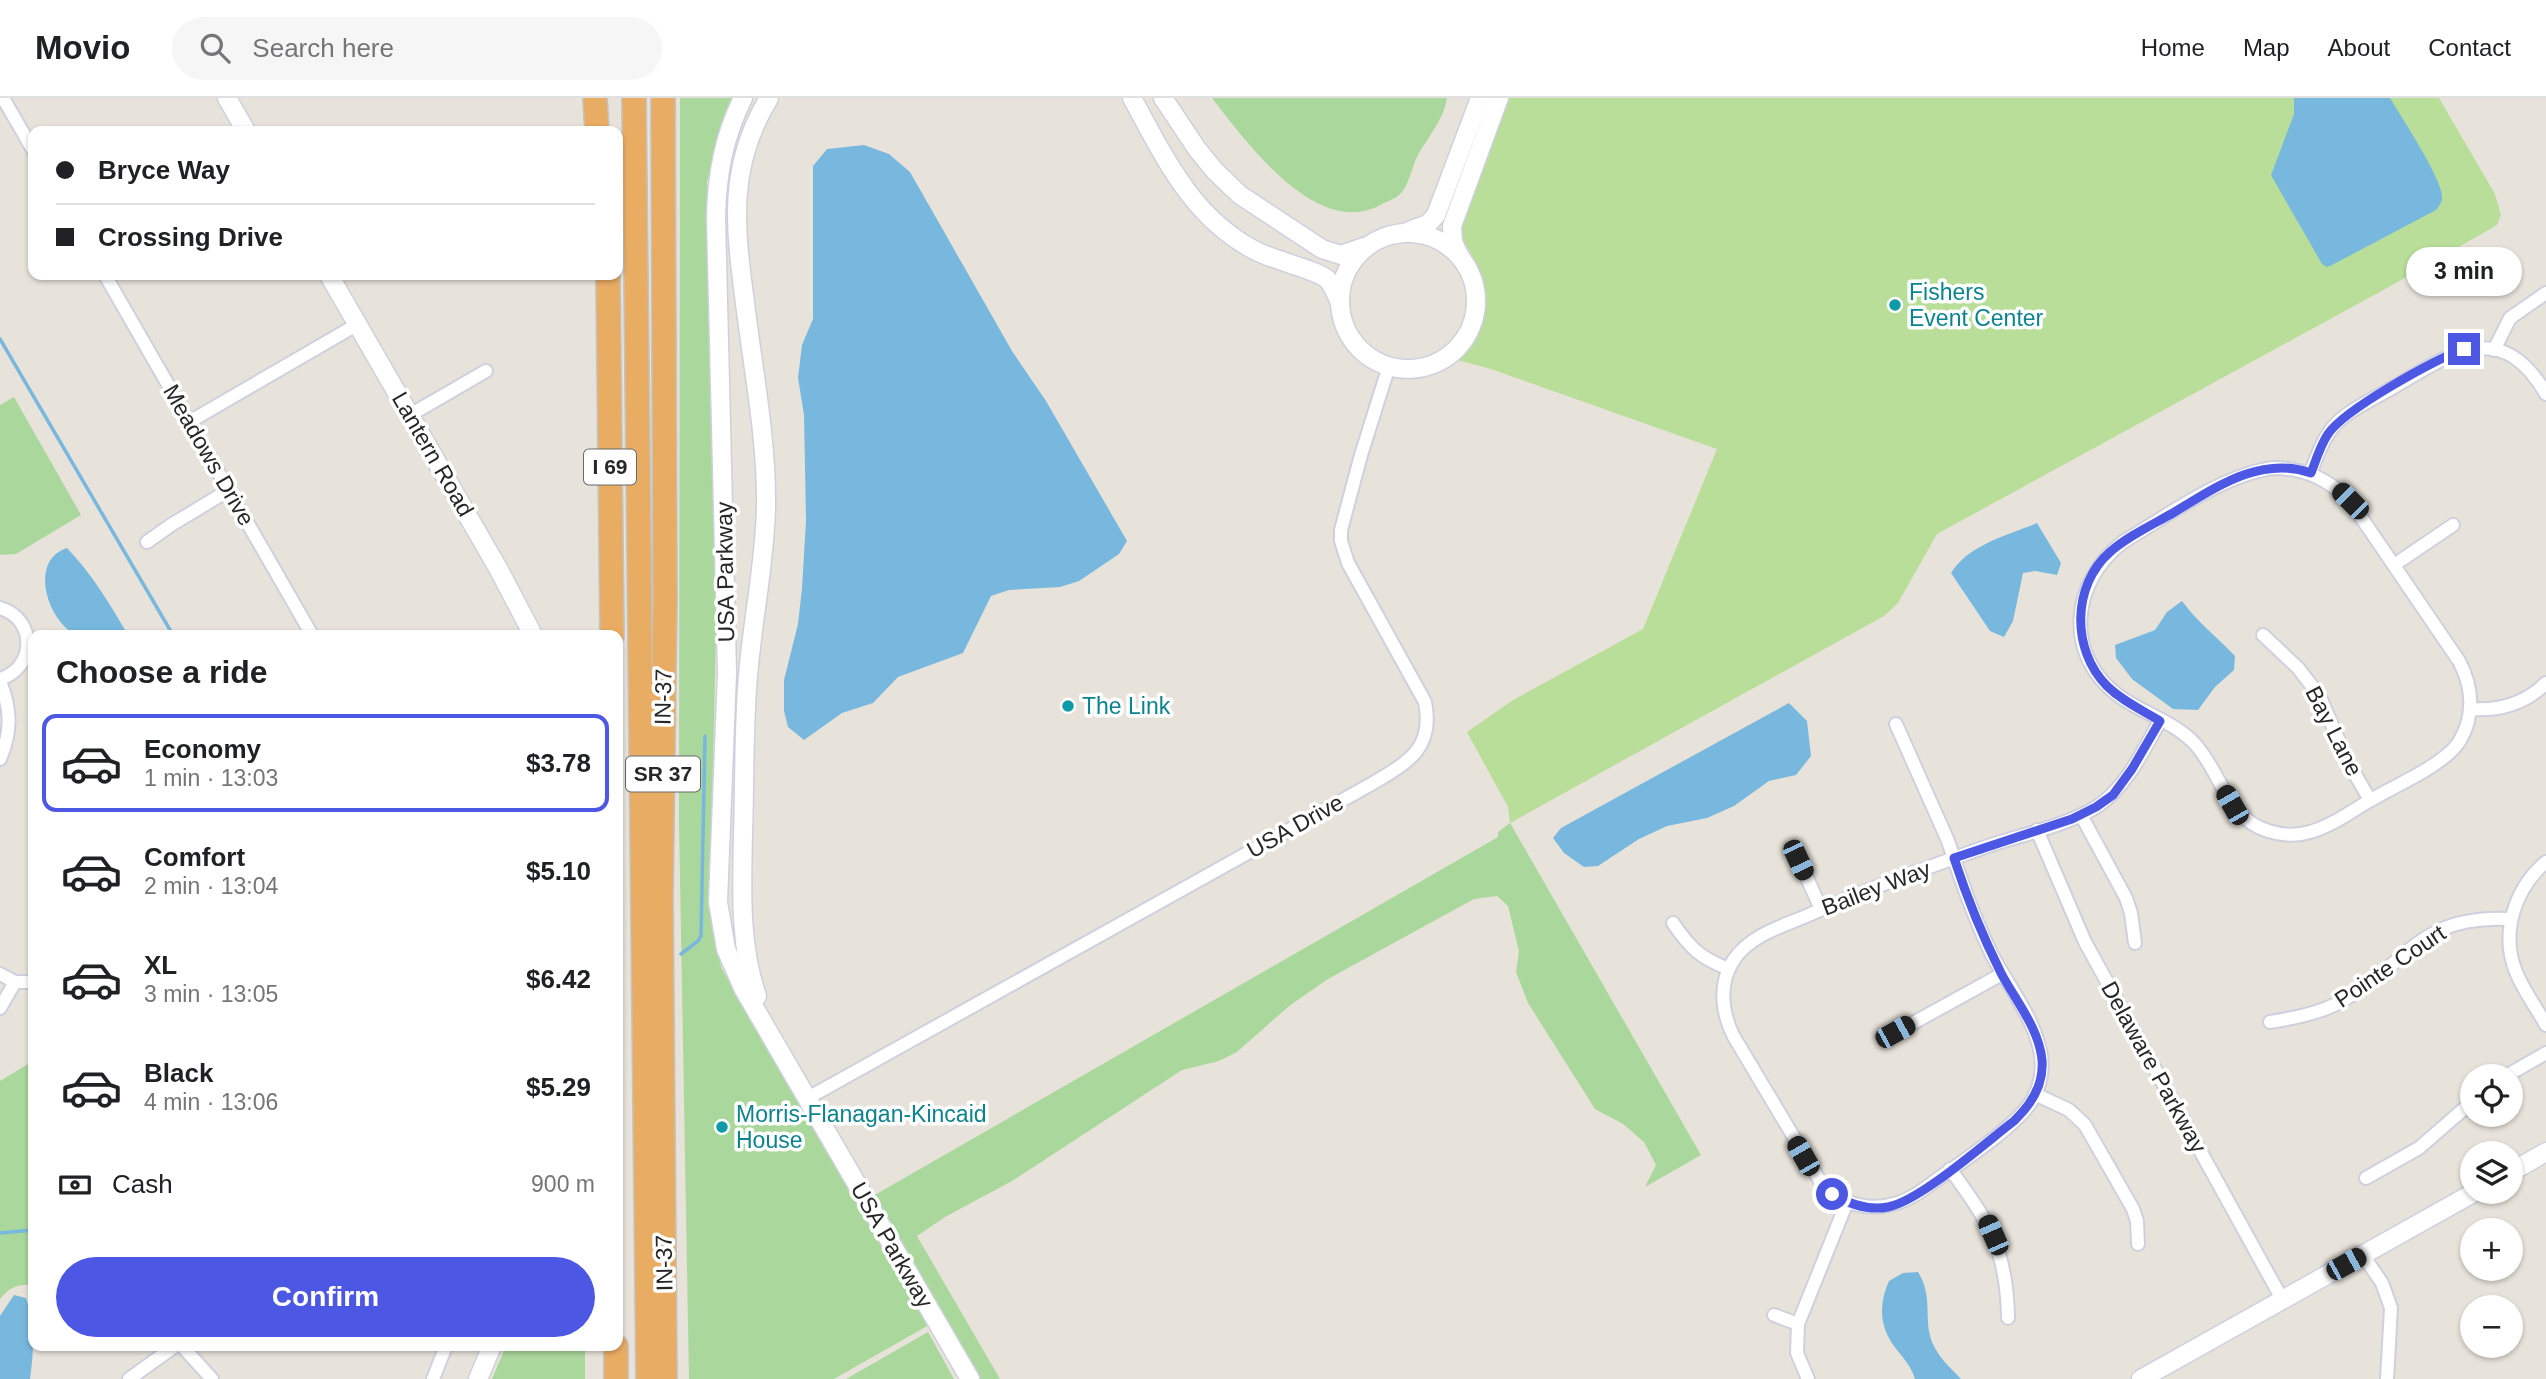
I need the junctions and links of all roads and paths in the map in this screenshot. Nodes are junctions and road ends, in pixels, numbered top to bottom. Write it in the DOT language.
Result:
graph roads {
  1 [pos="3,98"];
  2 [pos="227,98"];
  3 [pos="595,98"];
  4 [pos="607,98"];
  5 [pos="634,98"];
  6 [pos="663,98"];
  7 [pos="743,98"];
  8 [pos="769,98"];
  9 [pos="1132,98"];
  10 [pos="1163,98"];
  11 [pos="1480,98"];
  12 [pos="1499,98"];
  13 [pos="243,126"];
  14 [pos="597,126"];
  15 [pos="607,126"];
  16 [pos="28,141"];
  17 [pos="1397,234"];
  18 [pos="1368,246"];
  19 [pos="1462,260"];
  20 [pos="108,280"];
  21 [pos="333,280"];
  22 [pos="608,280"];
  23 [pos="2546,293"];
  24 [pos="1340,303"];
  25 [pos="358,324"];
  26 [pos="2494,349"];
  27 [pos="1389,366"];
  28 [pos="486,372"];
  29 [pos="2546,394"];
  30 [pos="410,415"];
  31 [pos="190,422"];
  32 [pos="2311,473"];
  33 [pos="229,490"];
  34 [pos="2453,525"];
  35 [pos="147,542"];
  36 [pos="2394,565"];
  37 [pos="0,608"];
  38 [pos="309,630"];
  39 [pos="531,630"];
  40 [pos="612,630"];
  41 [pos="2263,635"];
  42 [pos="28,647"];
  43 [pos="28,663"];
  44 [pos="0,680"];
  45 [pos="2546,683"];
  46 [pos="2470,709"];
  47 [pos="2160,721"];
  48 [pos="1896,724"];
  49 [pos="0,759"];
  50 [pos="2370,800"];
  51 [pos="2081,815"];
  52 [pos="2037,830"];
  53 [pos="1954,858"];
  54 [pos="1798,860"];
  55 [pos="2546,862"];
  56 [pos="1821,909"];
  57 [pos="2511,919"];
  58 [pos="1673,923"];
  59 [pos="2135,943"];
  60 [pos="1729,969"];
  61 [pos="0,974"];
  62 [pos="2002,974"];
  63 [pos="15,982"];
  64 [pos="28,982"];
  65 [pos="0,1008"];
  66 [pos="2270,1022"];
  67 [pos="2546,1025"];
  68 [pos="1895,1032"];
  69 [pos="772,1039"];
  70 [pos="2546,1053"];
  71 [pos="2523,1066"];
  72 [pos="2035,1094"];
  73 [pos="806,1099"];
  74 [pos="2460,1112"];
  75 [pos="2546,1152"];
  76 [pos="2523,1165"];
  77 [pos="1950,1169"];
  78 [pos="2366,1178"];
  79 [pos="2460,1200"];
  80 [pos="1847,1202"];
  81 [pos="2138,1244"];
  82 [pos="2363,1255"];
  83 [pos="2282,1299"];
  84 [pos="1774,1315"];
  85 [pos="2008,1318"];
  86 [pos="1798,1324"];
  87 [pos="168,1351"];
  88 [pos="187,1351"];
  89 [pos="444,1351"];
  90 [pos="490,1351"];
  91 [pos="616,1351"];
  92 [pos="130,1379"];
  93 [pos="212,1379"];
  94 [pos="433,1379"];
  95 [pos="478,1379"];
  96 [pos="616,1379"];
  97 [pos="648,1379"];
  98 [pos="665,1379"];
  99 [pos="970,1379"];
  100 [pos="1808,1379"];
  101 [pos="2141,1379"];
  102 [pos="2387,1379"];
  1 -- 16 [label="street"];
  2 -- 13 [label="street"];
  3 -- 14 [label="highway"];
  4 -- 15 [label="highway"];
  5 -- 97 [label="highway, I 69"];
  6 -- 98 [label="highway, IN-37 / SR 37"];
  7 -- 69 [label="street, USA Parkway"];
  8 -- 69 [label="street, USA Parkway"];
  9 -- 24 [label="street"];
  10 -- 18 [label="street"];
  11 -- 17 [label="street"];
  12 -- 19 [label="street"];
  17 -- 18 [label="street"];
  17 -- 19 [label="street"];
  18 -- 24 [label="street"];
  19 -- 27 [label="street"];
  20 -- 31 [label="street, Meadows Drive"];
  21 -- 25 [label="street, Lantern Road"];
  22 -- 40 [label="highway, I 69"];
  23 -- 26 [label="street"];
  24 -- 27 [label="street"];
  25 -- 30 [label="street, Lantern Road"];
  25 -- 31 [label="street"];
  26 -- 29 [label="street"];
  26 -- 32 [label="street"];
  27 -- 73 [label="street, USA Drive"];
  28 -- 30 [label="street"];
  30 -- 39 [label="street, Lantern Road"];
  31 -- 33 [label="street, Meadows Drive"];
  32 -- 36 [label="street"];
  32 -- 47 [label="street"];
  33 -- 35 [label="street"];
  33 -- 38 [label="street, Meadows Drive"];
  34 -- 36 [label="street"];
  36 -- 46 [label="street"];
  37 -- 42 [label="street"];
  41 -- 50 [label="street, Bay Lane"];
  43 -- 44 [label="street"];
  44 -- 49 [label="street"];
  45 -- 46 [label="street"];
  46 -- 50 [label="street"];
  47 -- 50 [label="street"];
  47 -- 51 [label="street, Bailey Way"];
  48 -- 53 [label="street"];
  51 -- 52 [label="street, Bailey Way"];
  51 -- 59 [label="street"];
  52 -- 53 [label="street, Bailey Way"];
  52 -- 83 [label="street, Delaware Parkway"];
  53 -- 56 [label="street, Bailey Way"];
  53 -- 62 [label="street"];
  54 -- 56 [label="street"];
  55 -- 57 [label="street"];
  56 -- 60 [label="street, Bailey Way"];
  57 -- 66 [label="street, Pointe Court"];
  57 -- 67 [label="street"];
  58 -- 60 [label="street"];
  60 -- 80 [label="street"];
  61 -- 63 [label="street"];
  62 -- 68 [label="street"];
  62 -- 72 [label="street"];
  63 -- 64 [label="street"];
  63 -- 65 [label="street"];
  69 -- 73 [label="street, USA Parkway"];
  70 -- 71 [label="street"];
  72 -- 77 [label="street"];
  72 -- 81 [label="street"];
  73 -- 99 [label="street, USA Parkway"];
  74 -- 78 [label="street"];
  75 -- 76 [label="street"];
  77 -- 80 [label="street"];
  77 -- 85 [label="street"];
  79 -- 82 [label="street"];
  80 -- 86 [label="street"];
  82 -- 83 [label="street"];
  82 -- 102 [label="street"];
  83 -- 101 [label="street"];
  84 -- 86 [label="street"];
  86 -- 100 [label="street"];
  87 -- 92 [label="street"];
  88 -- 93 [label="street"];
  89 -- 94 [label="street"];
  90 -- 95 [label="street"];
  91 -- 96 [label="highway"];
}
